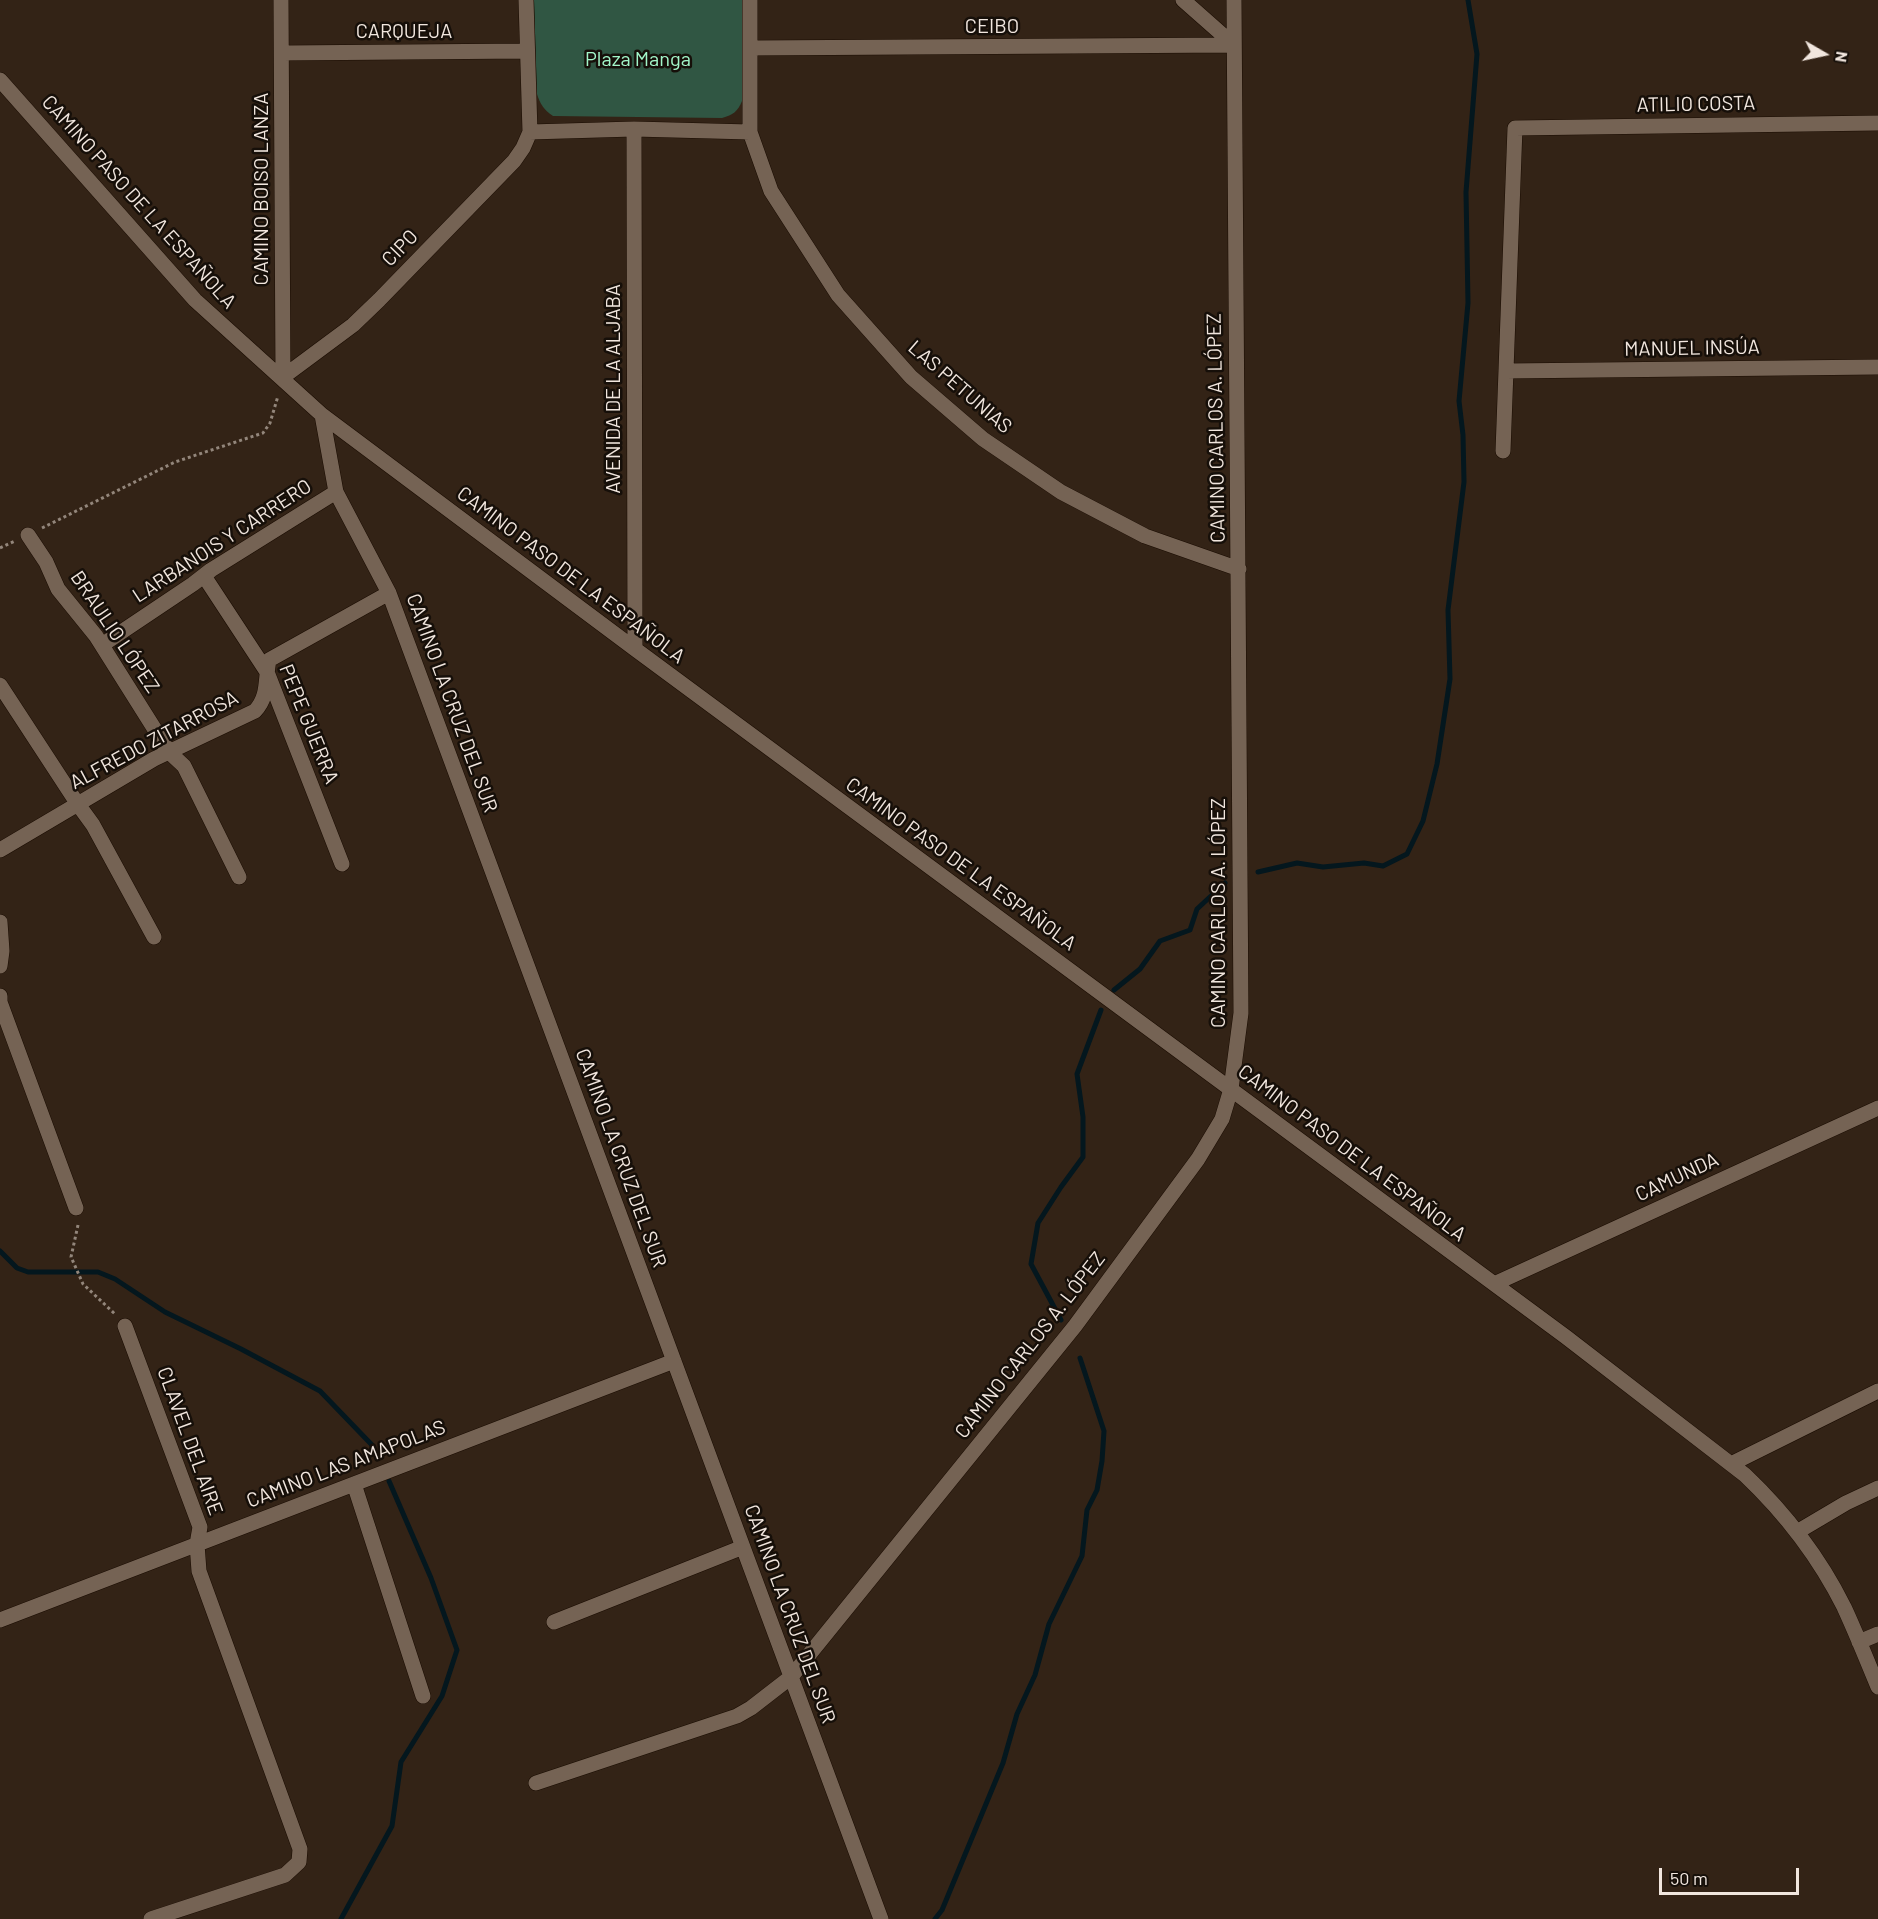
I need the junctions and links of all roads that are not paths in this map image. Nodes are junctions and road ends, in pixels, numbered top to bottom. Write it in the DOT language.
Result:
graph roads {
  1 [pos="281,0"];
  2 [pos="526,0"];
  3 [pos="750,0"];
  4 [pos="1183,0"];
  5 [pos="1234,0"];
  6 [pos="1234,45"];
  7 [pos="750,48"];
  8 [pos="527,51"];
  9 [pos="282,53"];
  10 [pos="0,80"];
  11 [pos="1878,123"];
  12 [pos="634,129"];
  13 [pos="530,132"];
  14 [pos="750,132"];
  15 [pos="1878,367"];
  16 [pos="1506,370"];
  17 [pos="282,377"];
  18 [pos="322,415"];
  19 [pos="1503,452"];
  20 [pos="336,492"];
  21 [pos="28,535"];
  22 [pos="1239,569"];
  23 [pos="204,576"];
  24 [pos="389,593"];
  25 [pos="102,645"];
  26 [pos="635,649"];
  27 [pos="267,672"];
  28 [pos="0,685"];
  29 [pos="169,752"];
  30 [pos="77,804"];
  31 [pos="0,850"];
  32 [pos="342,864"];
  33 [pos="239,877"];
  34 [pos="0,922"];
  35 [pos="154,937"];
  36 [pos="0,966"];
  37 [pos="0,996"];
  38 [pos="0,1002"];
  39 [pos="1231,1089"];
  40 [pos="1878,1108"];
  41 [pos="76,1208"];
  42 [pos="1494,1284"];
  43 [pos="125,1326"];
  44 [pos="674,1361"];
  45 [pos="1878,1391"];
  46 [pos="1731,1464"];
  47 [pos="354,1484"];
  48 [pos="1878,1488"];
  49 [pos="1797,1532"];
  50 [pos="197,1544"];
  51 [pos="743,1547"];
  52 [pos="0,1620"];
  53 [pos="554,1622"];
  54 [pos="1878,1634"];
  55 [pos="1859,1642"];
  56 [pos="791,1677"];
  57 [pos="1878,1687"];
  58 [pos="423,1696"];
  59 [pos="536,1783"];
  60 [pos="151,1919"];
  61 [pos="881,1919"];
  1 -- 9 [label="street, CAMINO BOISO LANZA"];
  2 -- 8 [label="street"];
  3 -- 7 [label="street"];
  4 -- 6 [label="street"];
  5 -- 6 [label="street, CAMINO CARLOS A. LÓPEZ"];
  6 -- 7 [label="street, CEIBO"];
  6 -- 22 [label="street, CAMINO CARLOS A. LÓPEZ"];
  7 -- 14 [label="street"];
  8 -- 9 [label="street, CARQUEJA"];
  8 -- 13 [label="street"];
  9 -- 17 [label="street, CAMINO BOISO LANZA"];
  10 -- 17 [label="street, CAMINO PASO DE LA ESPAÑOLA"];
  11 -- 16 [label="street, ATILIO COSTA"];
  12 -- 13 [label="street"];
  12 -- 14 [label="street"];
  12 -- 26 [label="street, AVENIDA DE LA ALJABA"];
  13 -- 17 [label="street, CIPO"];
  14 -- 22 [label="street, LAS PETUNIAS"];
  15 -- 16 [label="street, MANUEL INSÚA"];
  16 -- 19 [label="street"];
  17 -- 18 [label="street, CAMINO PASO DE LA ESPAÑOLA"];
  18 -- 20 [label="street, CAMINO LA CRUZ DEL SUR"];
  18 -- 26 [label="street, CAMINO PASO DE LA ESPAÑOLA"];
  20 -- 23 [label="street, LARBANOIS Y CARRERO"];
  20 -- 24 [label="street, CAMINO LA CRUZ DEL SUR"];
  21 -- 25 [label="street, BRAULIO LÓPEZ"];
  22 -- 39 [label="street, CAMINO CARLOS A. LÓPEZ"];
  23 -- 25 [label="street, LARBANOIS Y CARRERO"];
  23 -- 27 [label="street, PEPE GUERRA"];
  24 -- 27 [label="street"];
  24 -- 44 [label="street, CAMINO LA CRUZ DEL SUR"];
  25 -- 29 [label="street, BRAULIO LÓPEZ"];
  26 -- 39 [label="street, CAMINO PASO DE LA ESPAÑOLA"];
  27 -- 29 [label="street, ALFREDO ZITARROSA"];
  27 -- 32 [label="street, PEPE GUERRA"];
  28 -- 30 [label="street"];
  29 -- 30 [label="street, ALFREDO ZITARROSA"];
  29 -- 33 [label="street, BRAULIO LÓPEZ"];
  30 -- 31 [label="street, ALFREDO ZITARROSA"];
  30 -- 35 [label="street"];
  34 -- 36 [label="street"];
  37 -- 38 [label="street"];
  38 -- 41 [label="street"];
  39 -- 42 [label="street, CAMINO PASO DE LA ESPAÑOLA"];
  39 -- 56 [label="street, CAMINO CARLOS A. LÓPEZ"];
  40 -- 42 [label="street, CAMUNDA"];
  42 -- 46 [label="street, CAMINO PASO DE LA ESPAÑOLA"];
  43 -- 50 [label="street, CLAVEL DEL AIRE"];
  44 -- 47 [label="street, CAMINO LAS AMAPOLAS"];
  44 -- 51 [label="street, CAMINO LA CRUZ DEL SUR"];
  45 -- 46 [label="street"];
  46 -- 49 [label="street, CAMINO PASO DE LA ESPAÑOLA"];
  47 -- 50 [label="street, CAMINO LAS AMAPOLAS"];
  47 -- 58 [label="street"];
  48 -- 49 [label="street"];
  49 -- 55 [label="street, CAMINO PASO DE LA ESPAÑOLA"];
  50 -- 52 [label="street, CAMINO LAS AMAPOLAS"];
  50 -- 60 [label="street, CLAVEL DEL AIRE"];
  51 -- 53 [label="street"];
  51 -- 56 [label="street, CAMINO LA CRUZ DEL SUR"];
  54 -- 55 [label="street"];
  55 -- 57 [label="street, CAMINO PASO DE LA ESPAÑOLA"];
  56 -- 59 [label="street, CAMINO CARLOS A. LÓPEZ"];
  56 -- 61 [label="street, CAMINO LA CRUZ DEL SUR"];
}
